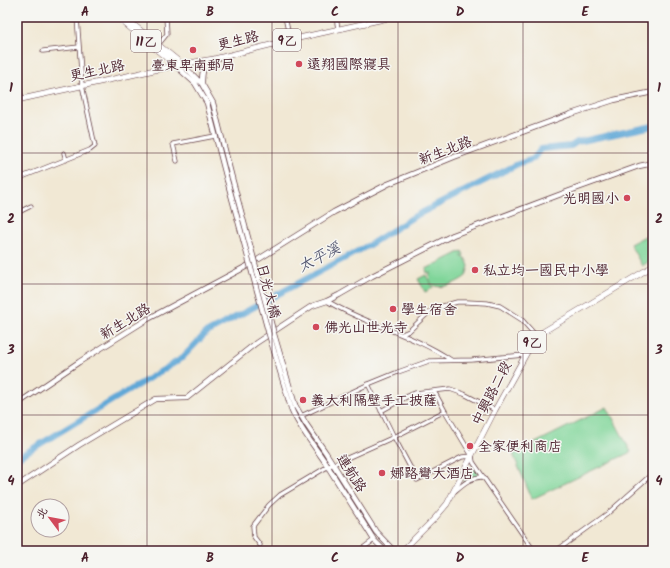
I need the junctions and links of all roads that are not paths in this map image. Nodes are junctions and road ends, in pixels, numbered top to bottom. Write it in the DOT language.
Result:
graph roads {
  1 [pos="77,17"];
  2 [pos="117,17"];
  3 [pos="124,17"];
  4 [pos="166,17"];
  5 [pos="285,17"];
  6 [pos="336,17"];
  7 [pos="393,17"];
  8 [pos="383,18"];
  9 [pos="338,29"];
  10 [pos="290,40"];
  11 [pos="158,44"];
  12 [pos="79,47"];
  13 [pos="43,51"];
  14 [pos="214,59"];
  15 [pos="182,64"];
  16 [pos="175,65"];
  17 [pos="17,78"];
  18 [pos="202,84"];
  19 [pos="82,86"];
  20 [pos="653,92"];
  21 [pos="19,99"];
  22 [pos="215,108"];
  23 [pos="208,109"];
  24 [pos="215,136"];
  25 [pos="64,153"];
  26 [pos="66,160"];
  27 [pos="177,161"];
  28 [pos="653,163"];
  29 [pos="17,179"];
  30 [pos="31,206"];
  31 [pos="17,213"];
  32 [pos="258,259"];
  33 [pos="249,265"];
  34 [pos="653,266"];
  35 [pos="327,301"];
  36 [pos="402,334"];
  37 [pos="536,336"];
  38 [pos="524,355"];
  39 [pos="452,360"];
  40 [pos="368,384"];
  41 [pos="434,390"];
  42 [pos="17,404"];
  43 [pos="293,406"];
  44 [pos="495,410"];
  45 [pos="381,411"];
  46 [pos="445,411"];
  47 [pos="301,416"];
  48 [pos="295,417"];
  49 [pos="394,437"];
  50 [pos="472,456"];
  51 [pos="333,465"];
  52 [pos="327,467"];
  53 [pos="653,473"];
  54 [pos="484,477"];
  55 [pos="17,486"];
  56 [pos="454,492"];
  57 [pos="359,505"];
  58 [pos="353,508"];
  59 [pos="374,540"];
  60 [pos="260,545"];
  61 [pos="359,551"];
  62 [pos="385,551"];
  63 [pos="394,551"];
  64 [pos="402,551"];
  65 [pos="534,551"];
  66 [pos="556,551"];
  1 -- 12 [label="street"];
  2 -- 16 [label="main road, 11乙"];
  3 -- 11 [label="main road, 11乙"];
  4 -- 11 [label="street"];
  5 -- 10 [label="street"];
  6 -- 9 [label="street"];
  7 -- 8 [label="main road, 更生路 / 9乙"];
  8 -- 9 [label="main road, 更生路 / 9乙"];
  9 -- 10 [label="main road, 更生路 / 9乙"];
  10 -- 14 [label="main road, 更生路 / 9乙"];
  11 -- 15 [label="main road, 11乙"];
  12 -- 13 [label="street"];
  12 -- 19 [label="street"];
  14 -- 15 [label="main road, 更生路 / 9乙"];
  14 -- 18 [label="street"];
  15 -- 16 [label="main road, 更生北路 / 9乙"];
  15 -- 18 [label="street"];
  16 -- 19 [label="main road, 更生北路 / 9乙"];
  16 -- 23 [label="street"];
  17 -- 21 [label="street"];
  18 -- 22 [label="street"];
  19 -- 21 [label="main road, 更生北路 / 9乙"];
  19 -- 26 [label="street"];
  20 -- 32 [label="street, 新生北路"];
  22 -- 23 [label="street"];
  22 -- 43 [label="street, 日光大橋, bridge"];
  23 -- 24 [label="street"];
  24 -- 27 [label="street"];
  24 -- 43 [label="street, 日光大橋, bridge"];
  25 -- 26 [label="street"];
  26 -- 29 [label="street"];
  28 -- 35 [label="street"];
  30 -- 31 [label="street"];
  33 -- 42 [label="street, 新生北路"];
  34 -- 37 [label="main road, 中興路二段 / 9乙"];
  35 -- 36 [label="street"];
  35 -- 55 [label="street"];
  36 -- 37 [label="street"];
  36 -- 39 [label="street"];
  37 -- 38 [label="main road, 中興路二段 / 9乙"];
  38 -- 39 [label="street"];
  38 -- 44 [label="main road, 中興路二段 / 9乙"];
  39 -- 40 [label="street"];
  40 -- 45 [label="street"];
  40 -- 47 [label="street"];
  41 -- 44 [label="street"];
  41 -- 45 [label="street"];
  41 -- 46 [label="street"];
  43 -- 47 [label="street, 連航路"];
  43 -- 48 [label="street, 連航路"];
  44 -- 50 [label="main road, 中興路二段 / 9乙"];
  45 -- 49 [label="street"];
  46 -- 49 [label="street"];
  46 -- 50 [label="street"];
  47 -- 48 [label="street"];
  47 -- 51 [label="street, 連航路"];
  48 -- 52 [label="street, 連航路"];
  49 -- 50 [label="street"];
  49 -- 51 [label="street"];
  50 -- 54 [label="street"];
  50 -- 56 [label="main road, 中興路二段 / 9乙"];
  51 -- 52 [label="street"];
  51 -- 57 [label="street, 連航路"];
  52 -- 58 [label="street, 連航路"];
  52 -- 60 [label="street"];
  53 -- 66 [label="street"];
  54 -- 56 [label="street"];
  54 -- 65 [label="street"];
  56 -- 64 [label="main road, 中興路二段 / 9乙"];
  57 -- 58 [label="street"];
  57 -- 63 [label="street, 連航路"];
  58 -- 59 [label="street, 連航路"];
  59 -- 61 [label="street"];
  59 -- 62 [label="street, 連航路"];
}
